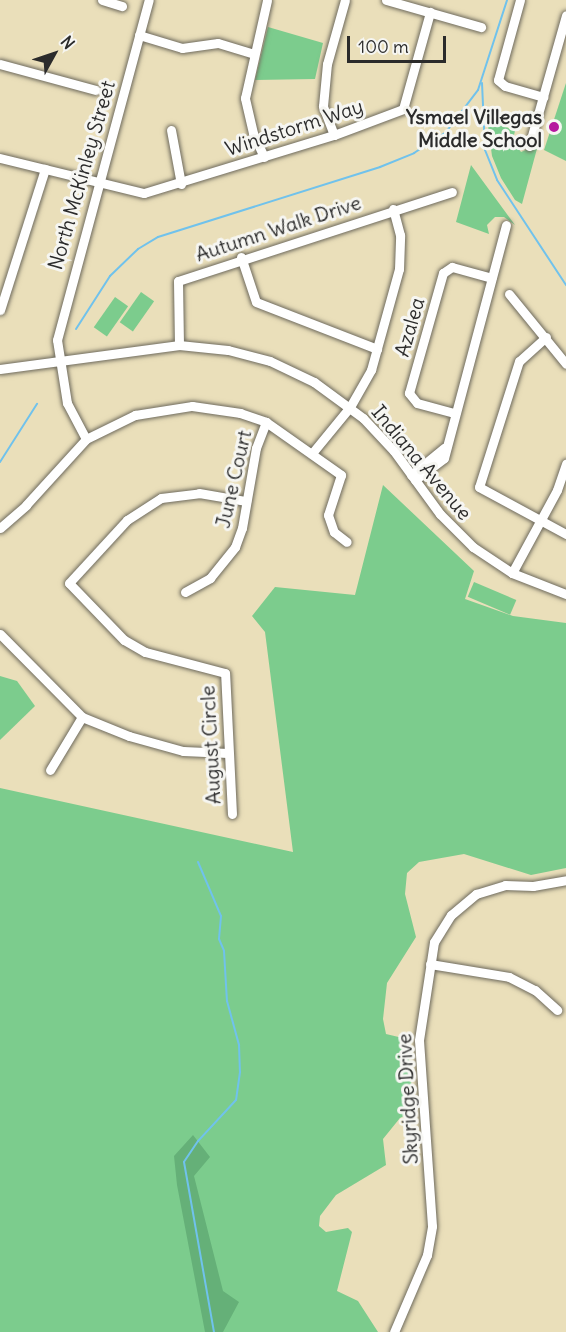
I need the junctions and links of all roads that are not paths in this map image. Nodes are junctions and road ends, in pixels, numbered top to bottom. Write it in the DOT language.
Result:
graph roads {
  1 [pos="102,0"];
  2 [pos="149,0"];
  3 [pos="267,0"];
  4 [pos="345,0"];
  5 [pos="386,0"];
  6 [pos="520,0"];
  7 [pos="122,6"];
  8 [pos="430,12"];
  9 [pos="566,15"];
  10 [pos="481,27"];
  11 [pos="139,35"];
  12 [pos="253,54"];
  13 [pos="0,64"];
  14 [pos="96,90"];
  15 [pos="543,97"];
  16 [pos="171,130"];
  17 [pos="334,135"];
  18 [pos="529,146"];
  19 [pos="264,157"];
  20 [pos="0,158"];
  21 [pos="45,169"];
  22 [pos="98,184"];
  23 [pos="181,184"];
  24 [pos="452,192"];
  25 [pos="393,209"];
  26 [pos="506,225"];
  27 [pos="241,257"];
  28 [pos="492,278"];
  29 [pos="509,294"];
  30 [pos="1,310"];
  31 [pos="546,337"];
  32 [pos="179,345"];
  33 [pos="377,349"];
  34 [pos="59,360"];
  35 [pos="566,364"];
  36 [pos="0,369"];
  37 [pos="350,407"];
  38 [pos="454,413"];
  39 [pos="266,422"];
  40 [pos="86,439"];
  41 [pos="313,452"];
  42 [pos="566,464"];
  43 [pos="413,477"];
  44 [pos="246,501"];
  45 [pos="541,520"];
  46 [pos="0,528"];
  47 [pos="566,534"];
  48 [pos="347,542"];
  49 [pos="512,573"];
  50 [pos="185,592"];
  51 [pos="566,594"];
  52 [pos="0,633"];
  53 [pos="82,717"];
  54 [pos="228,753"];
  55 [pos="50,770"];
  56 [pos="232,814"];
  57 [pos="566,880"];
  58 [pos="430,964"];
  59 [pos="557,1010"];
  60 [pos="394,1332"];
  1 -- 7 [label="street"];
  2 -- 11 [label="street, North McKinley Street"];
  3 -- 12 [label="street"];
  4 -- 17 [label="street"];
  5 -- 8 [label="street"];
  6 -- 15 [label="street"];
  8 -- 10 [label="street"];
  8 -- 17 [label="street, Windstorm Way"];
  9 -- 15 [label="street"];
  11 -- 12 [label="street"];
  11 -- 22 [label="street, North McKinley Street"];
  12 -- 19 [label="street"];
  13 -- 14 [label="street"];
  15 -- 18 [label="street"];
  16 -- 23 [label="street"];
  17 -- 19 [label="street, Windstorm Way"];
  19 -- 23 [label="street, Windstorm Way"];
  20 -- 21 [label="street, Windstorm Way"];
  21 -- 22 [label="street, Windstorm Way"];
  21 -- 30 [label="street"];
  22 -- 23 [label="street, Windstorm Way"];
  22 -- 34 [label="street, North McKinley Street"];
  24 -- 25 [label="street, Autumn Walk Drive"];
  25 -- 27 [label="street, Autumn Walk Drive"];
  25 -- 33 [label="street"];
  26 -- 28 [label="street"];
  27 -- 32 [label="street, Autumn Walk Drive"];
  27 -- 33 [label="street"];
  28 -- 38 [label="street"];
  28 -- 38 [label="street, Azalea"];
  29 -- 31 [label="street"];
  31 -- 35 [label="street"];
  31 -- 45 [label="street"];
  32 -- 34 [label="street, Indiana Avenue"];
  32 -- 37 [label="street, Indiana Avenue"];
  33 -- 37 [label="street"];
  34 -- 36 [label="street, Indiana Avenue"];
  34 -- 40 [label="street, North McKinley Street"];
  37 -- 41 [label="street"];
  37 -- 43 [label="street, Indiana Avenue"];
  38 -- 43 [label="street"];
  39 -- 40 [label="street"];
  39 -- 41 [label="street"];
  39 -- 44 [label="street, June Court"];
  40 -- 46 [label="street"];
  41 -- 48 [label="street"];
  42 -- 45 [label="street"];
  43 -- 49 [label="street, Indiana Avenue"];
  44 -- 50 [label="street, June Court"];
  44 -- 54 [label="street, August Circle"];
  45 -- 47 [label="street"];
  45 -- 49 [label="street"];
  49 -- 51 [label="street, Indiana Avenue"];
  52 -- 53 [label="street"];
  53 -- 54 [label="street"];
  53 -- 55 [label="street"];
  54 -- 56 [label="street, August Circle"];
  57 -- 58 [label="street, Skyridge Drive"];
  58 -- 59 [label="street"];
  58 -- 60 [label="street, Skyridge Drive"];
}
